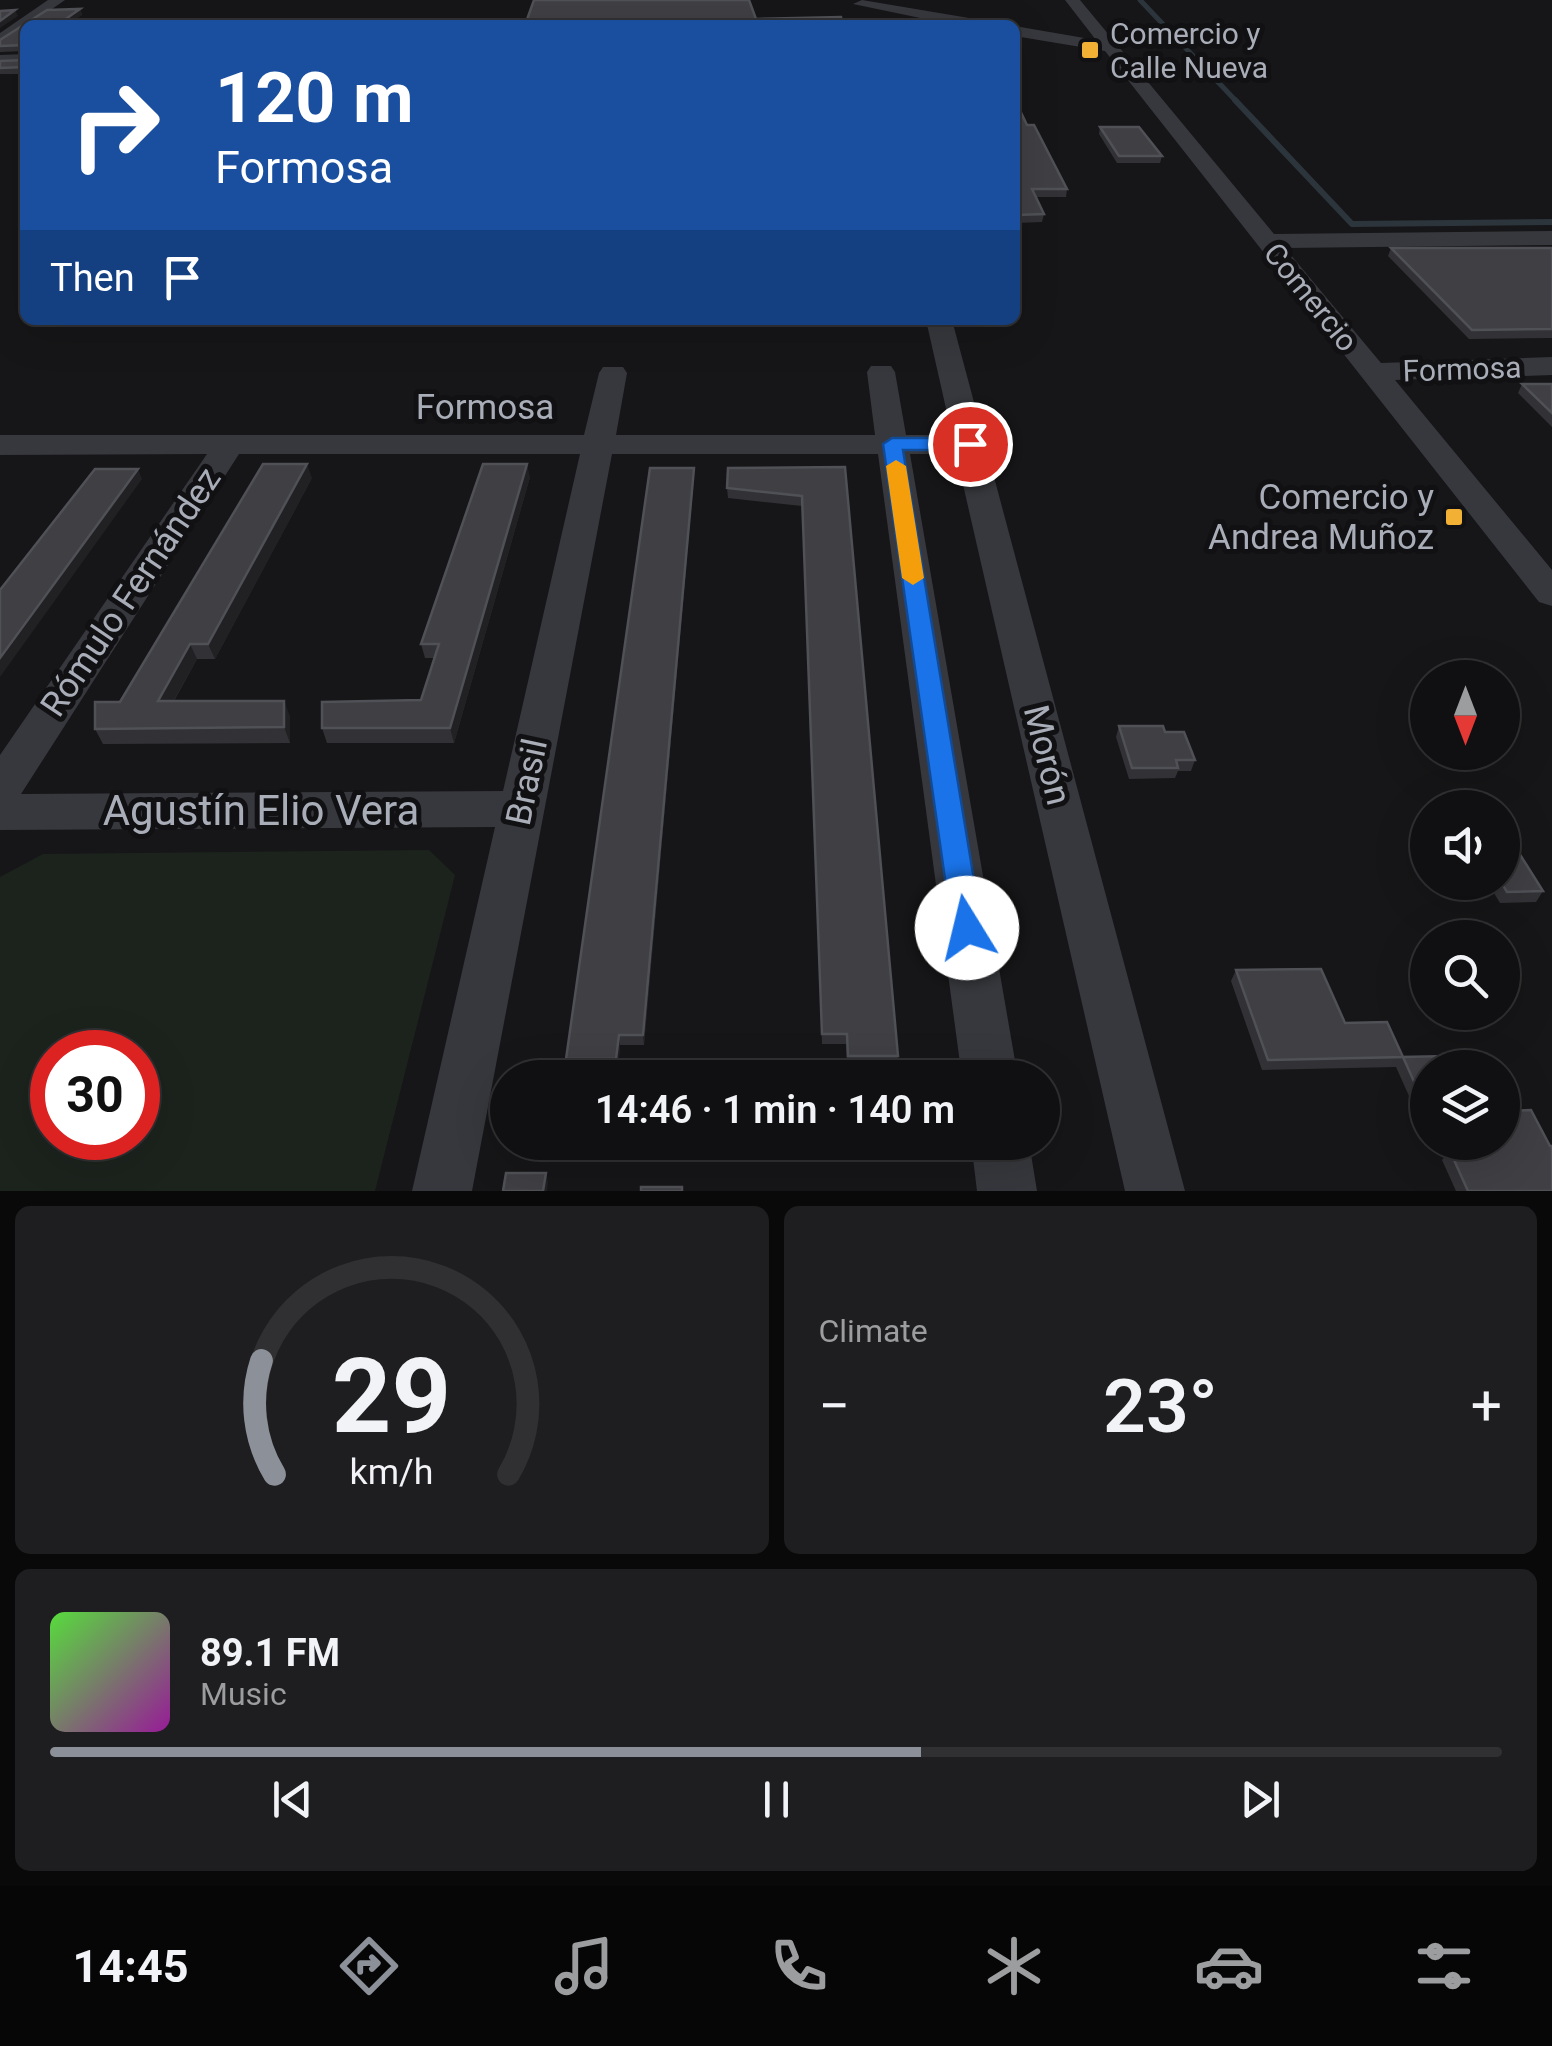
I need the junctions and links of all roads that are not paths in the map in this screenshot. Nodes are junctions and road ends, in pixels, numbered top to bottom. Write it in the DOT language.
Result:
graph roads {
  1 [pos="1072,0"];
  2 [pos="56,2"];
  3 [pos="860,2"];
  4 [pos="31,20"];
  5 [pos="955,20"];
  6 [pos="1020,32"];
  7 [pos="1108,47"];
  8 [pos="1552,238"];
  9 [pos="1266,241"];
  10 [pos="940,325"];
  11 [pos="1552,366"];
  12 [pos="881,372"];
  13 [pos="1372,372"];
  14 [pos="613,373"];
  15 [pos="598,444"];
  16 [pos="892,444"];
  17 [pos="970,444"];
  18 [pos="0,445"];
  19 [pos="230,445"];
  20 [pos="1546,578"];
  21 [pos="0,790"];
  22 [pos="522,809"];
  23 [pos="0,812"];
  24 [pos="987,1060"];
  25 [pos="1003,1160"];
  26 [pos="442,1191"];
  27 [pos="1007,1191"];
  28 [pos="1155,1191"];
  1 -- 7 [label="street, Comercio"];
  2 -- 4 [label="street"];
  3 -- 5 [label="street"];
  6 -- 7 [label="street"];
  7 -- 9 [label="street, Comercio"];
  8 -- 9 [label="street"];
  9 -- 13 [label="street, Comercio"];
  10 -- 17 [label="street, Morón"];
  11 -- 13 [label="street, Formosa"];
  12 -- 16 [label="street"];
  13 -- 20 [label="street, Comercio"];
  14 -- 15 [label="street, Brasil"];
  15 -- 16 [label="street, Formosa"];
  15 -- 19 [label="street, Formosa"];
  15 -- 22 [label="street, Brasil"];
  16 -- 17 [label="street, Formosa"];
  16 -- 24 [label="street"];
  17 -- 28 [label="street, Morón"];
  18 -- 19 [label="street, Formosa"];
  19 -- 21 [label="street, Rómulo Fernández"];
  22 -- 23 [label="street, Agustín Elio Vera"];
  22 -- 26 [label="street, Brasil"];
  25 -- 27 [label="street"];
}
